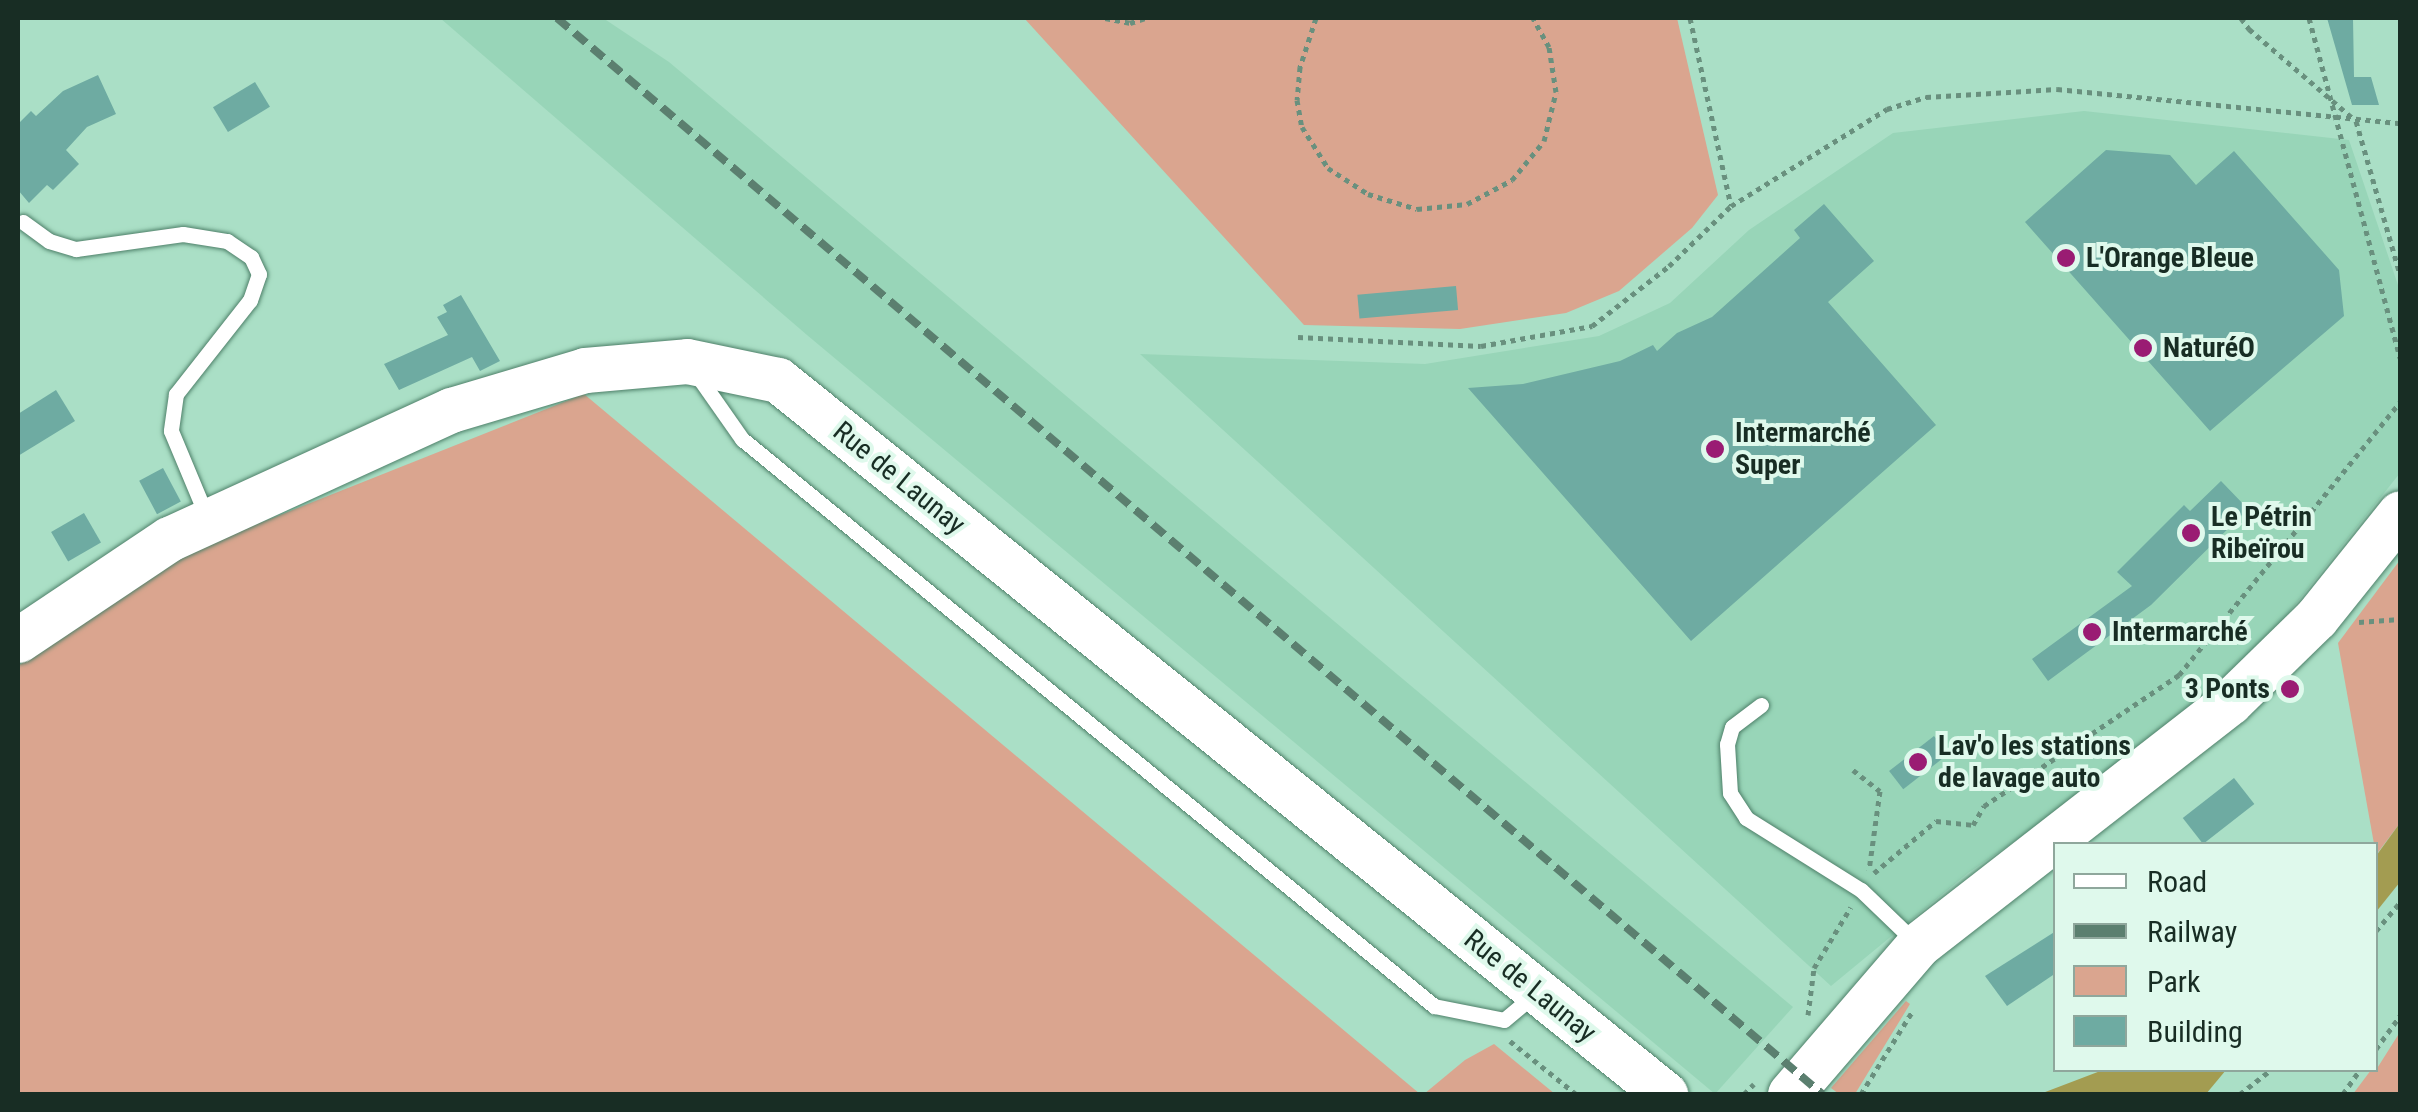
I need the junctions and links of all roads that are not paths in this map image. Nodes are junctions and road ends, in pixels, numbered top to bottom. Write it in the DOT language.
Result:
graph roads {
  1 [pos="23,222"];
  2 [pos="687,361"];
  3 [pos="2400,513"];
  4 [pos="209,521"];
  5 [pos="18,640"];
  6 [pos="1761,705"];
  7 [pos="1918,944"];
  8 [pos="1538,992"];
  9 [pos="1773,1088"];
  10 [pos="1665,1094"];
  1 -- 4 [label="lane"];
  2 -- 4 [label="street, Rue de Launay"];
  2 -- 8 [label="street, Rue de Launay"];
  2 -- 8 [label="lane"];
  3 -- 7 [label="street"];
  4 -- 5 [label="street, Rue de Launay"];
  6 -- 7 [label="lane"];
  7 -- 9 [label="street"];
  8 -- 10 [label="street, Rue de Launay"];
}
